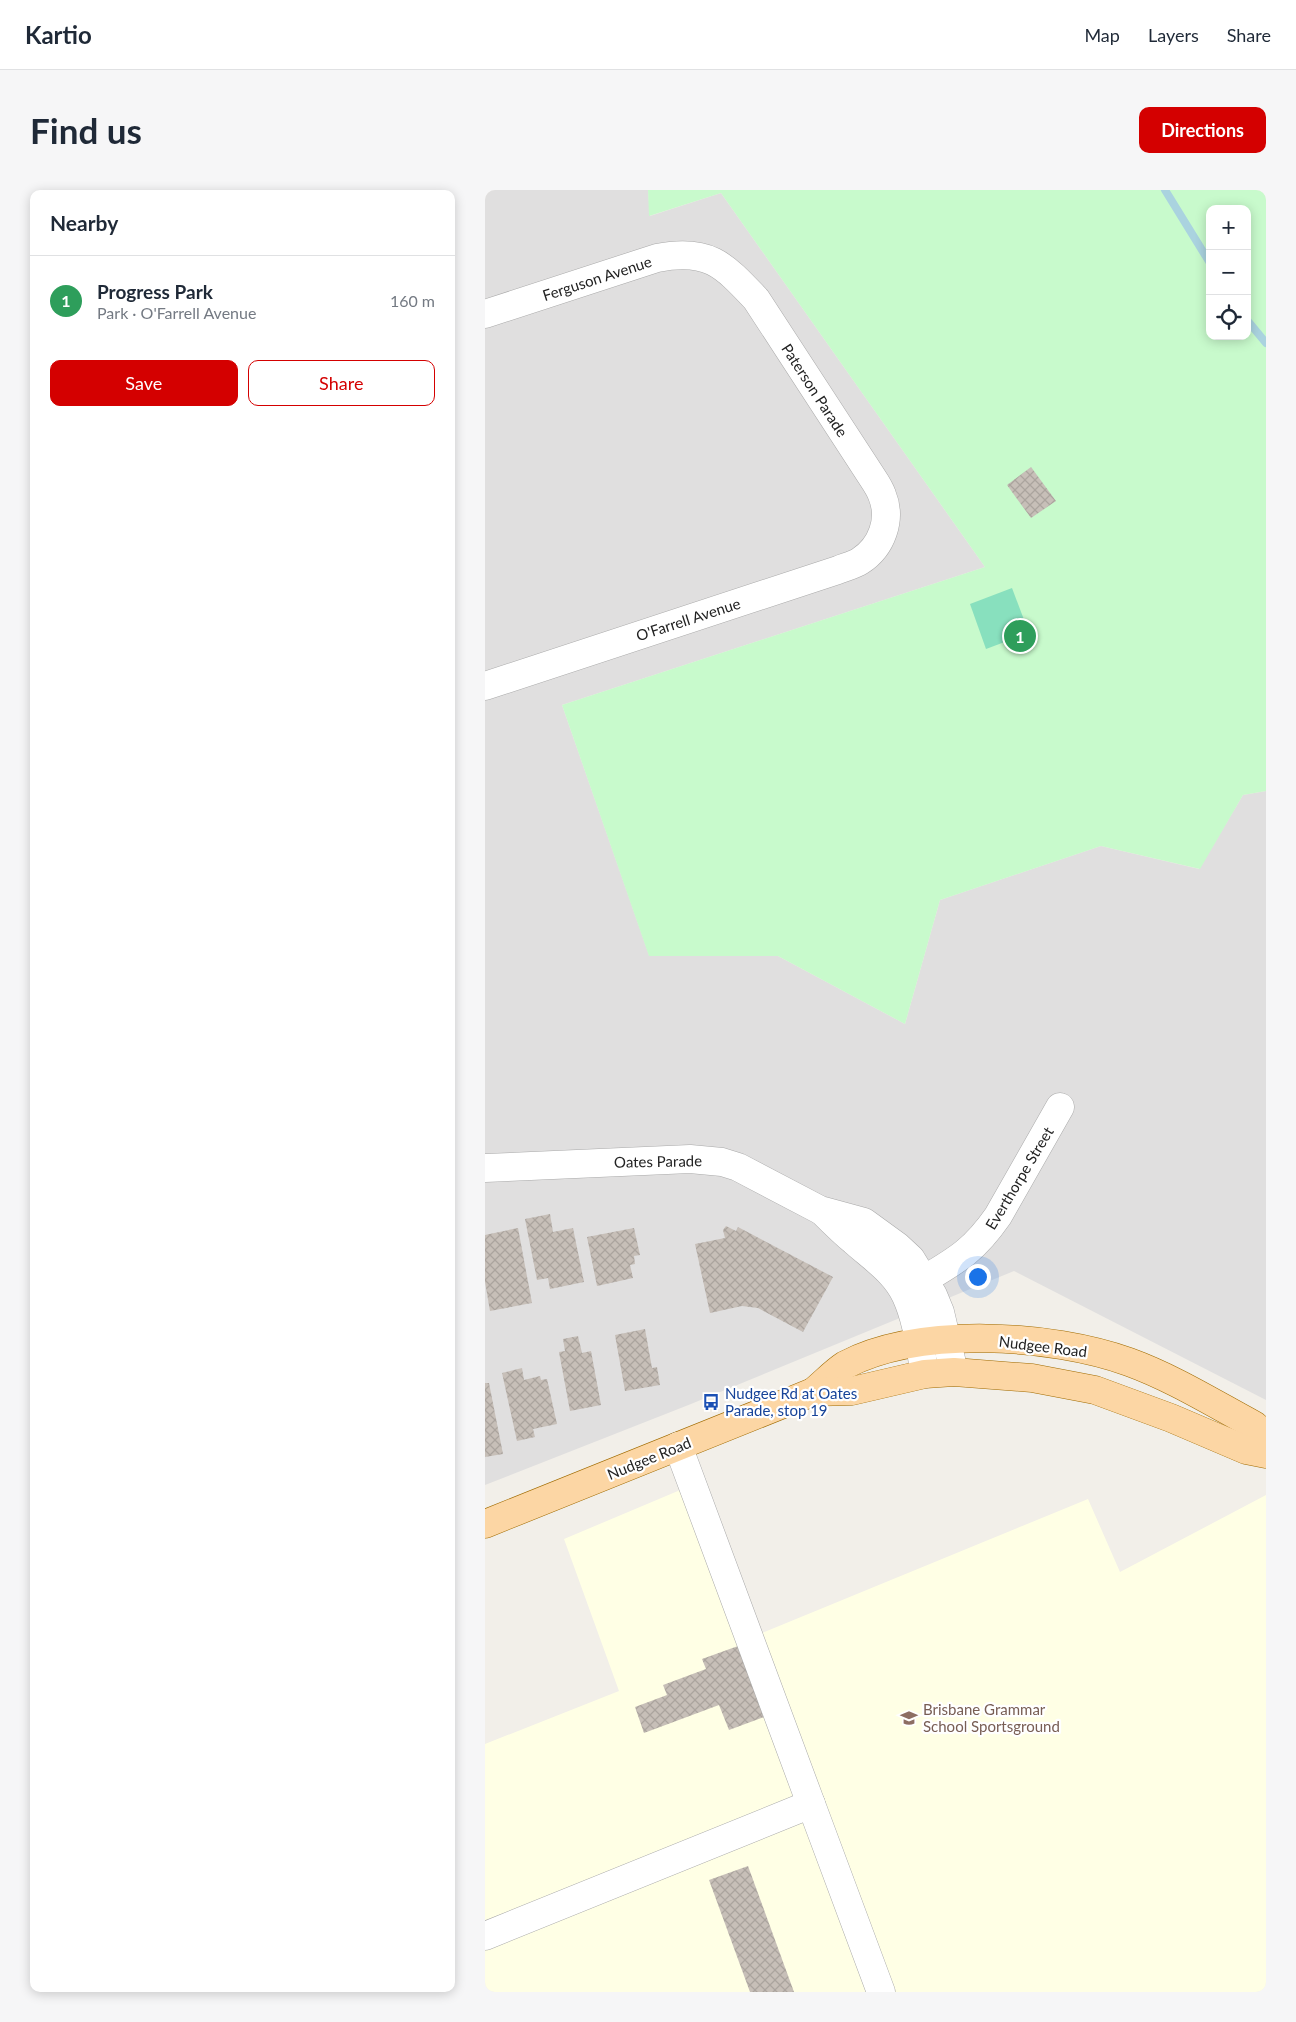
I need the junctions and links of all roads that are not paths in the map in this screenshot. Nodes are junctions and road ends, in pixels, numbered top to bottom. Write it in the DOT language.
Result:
graph roads {
  1 [pos="711,259"];
  2 [pos="485,314"];
  3 [pos="881,538"];
  4 [pos="485,686"];
  5 [pos="1060,1107"];
  6 [pos="485,1168"];
  7 [pos="820,1210"];
  8 [pos="925,1279"];
  9 [pos="947,1340"];
  10 [pos="919,1343"];
  11 [pos="953,1372"];
  12 [pos="925,1374"];
  13 [pos="813,1392"];
  14 [pos="1266,1435"];
  15 [pos="678,1446"];
  16 [pos="1266,1454"];
  17 [pos="485,1524"];
  18 [pos="811,1804"];
  19 [pos="485,1936"];
  20 [pos="881,1992"];
  1 -- 2 [label="street, Ferguson Avenue"];
  1 -- 3 [label="street, Paterson Parade"];
  3 -- 4 [label="street, O'Farrell Avenue"];
  5 -- 8 [label="street, Everthorpe Street"];
  6 -- 7 [label="street, Oates Parade"];
  7 -- 8 [label="street, Oates Parade"];
  7 -- 10 [label="street, Oates Parade"];
  8 -- 9 [label="street, Oates Parade"];
  9 -- 10 [label="main road, Nudgee Road"];
  9 -- 11 [label="street, Oates Parade"];
  9 -- 14 [label="main road, Nudgee Road"];
  10 -- 12 [label="street, Oates Parade"];
  10 -- 13 [label="main road, Nudgee Road"];
  11 -- 12 [label="main road, Nudgee Road"];
  11 -- 16 [label="main road, Nudgee Road"];
  12 -- 13 [label="main road, Nudgee Road"];
  13 -- 15 [label="main road, Nudgee Road"];
  15 -- 17 [label="main road, Nudgee Road"];
  15 -- 18 [label="street"];
  18 -- 19 [label="street"];
  18 -- 20 [label="street"];
}
